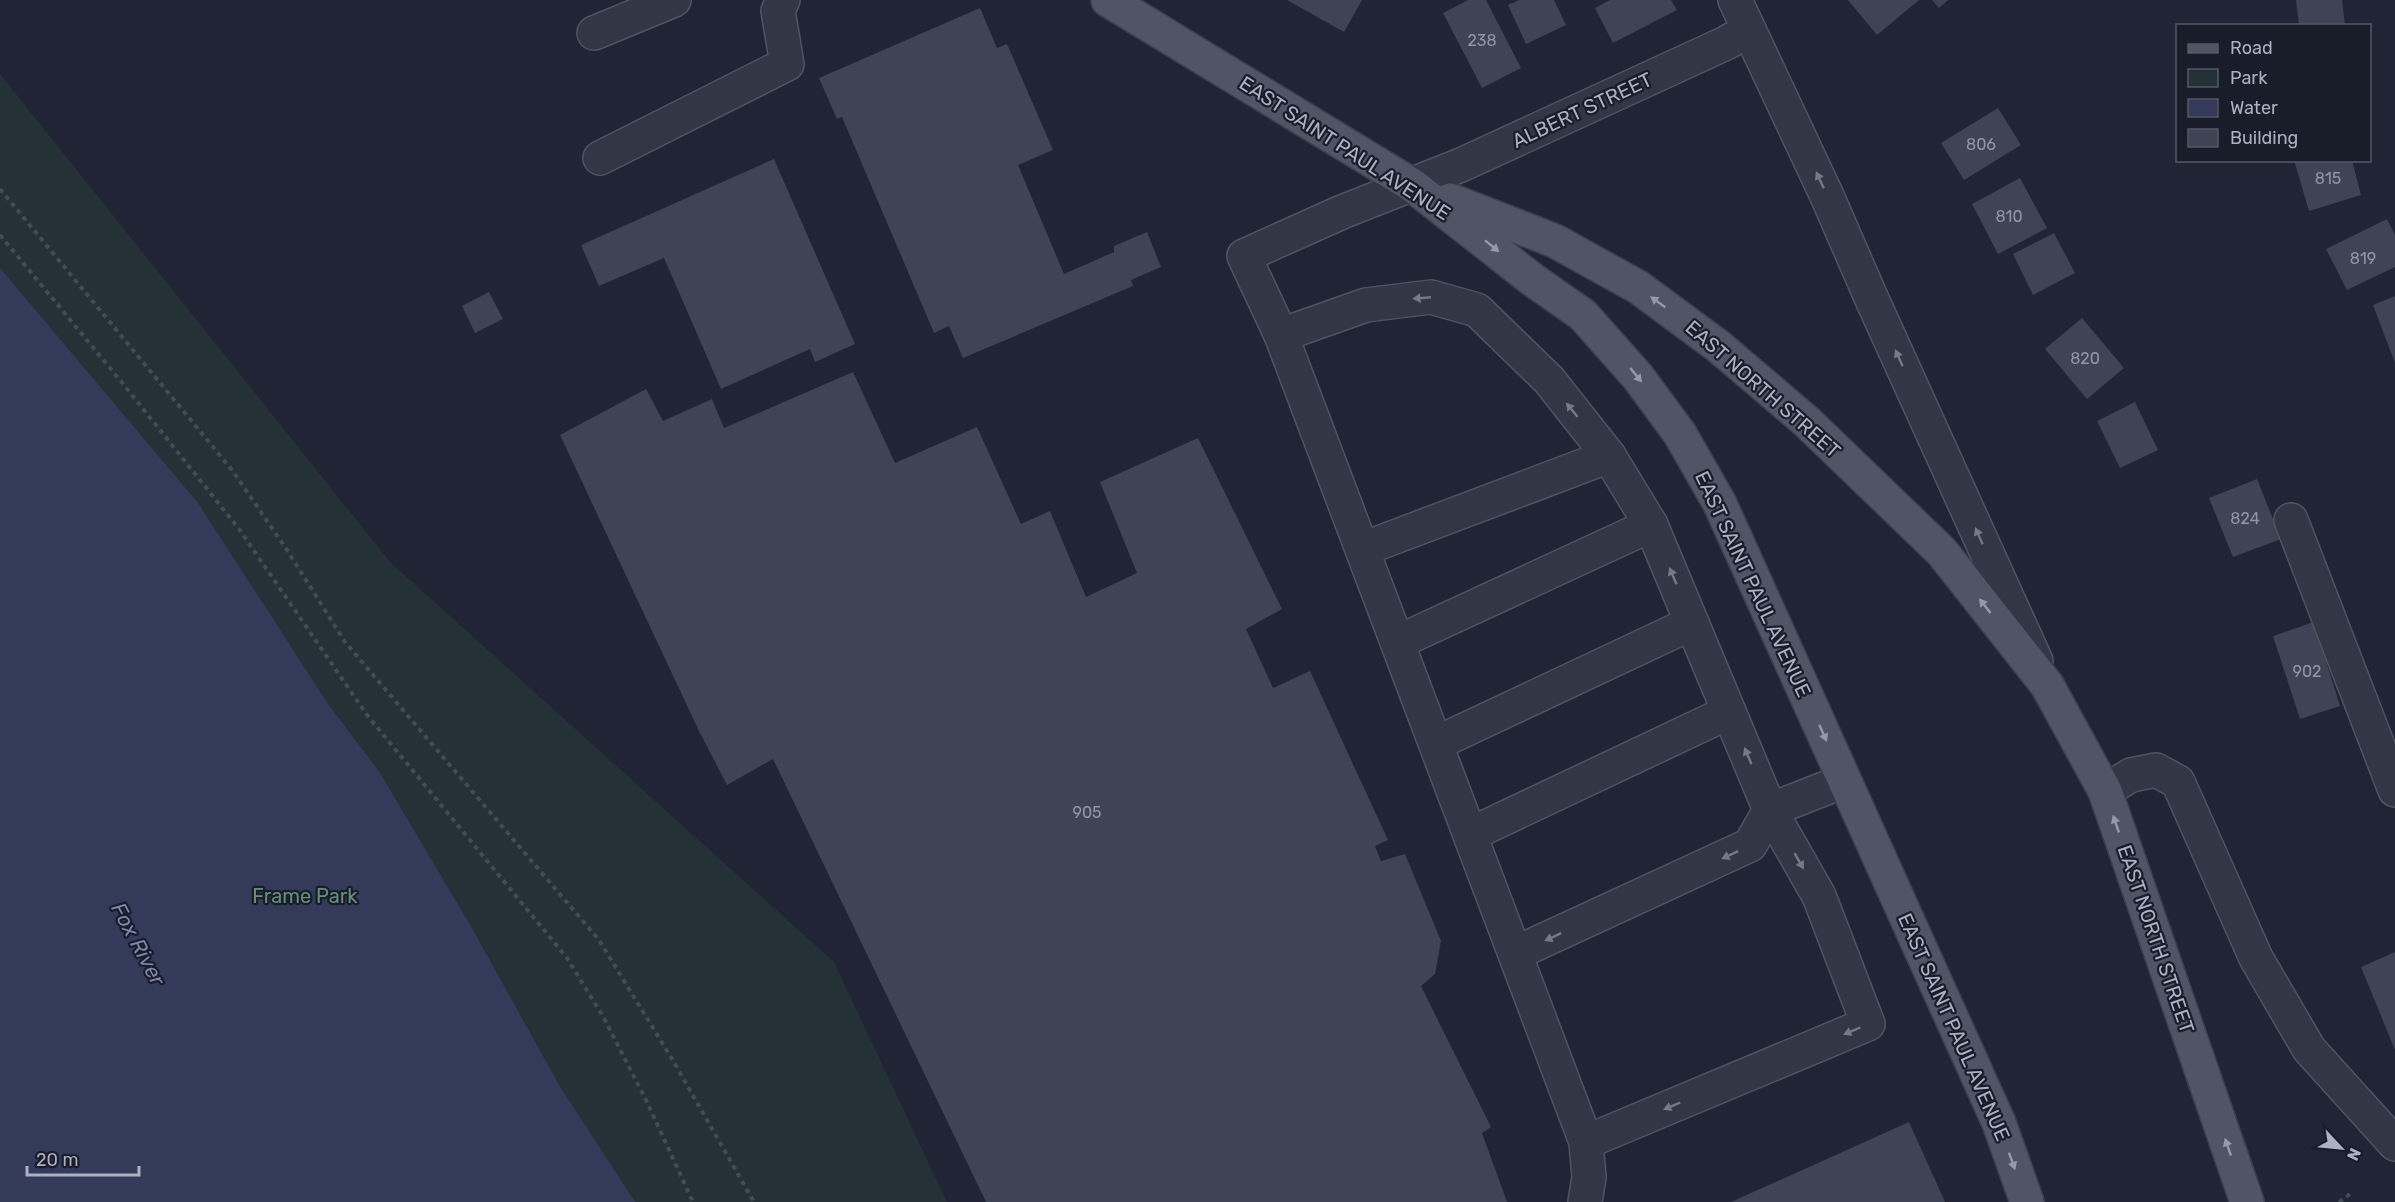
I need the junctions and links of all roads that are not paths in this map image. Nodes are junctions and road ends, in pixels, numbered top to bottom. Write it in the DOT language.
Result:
graph roads {
  1 [pos="674,0"];
  2 [pos="1108,0"];
  3 [pos="1735,0"];
  4 [pos="781,6"];
  5 [pos="1749,30"];
  6 [pos="594,33"];
  7 [pos="600,158"];
  8 [pos="1412,185"];
  9 [pos="1281,335"];
  10 [pos="1609,456"];
  11 [pos="2291,520"];
  12 [pos="1651,525"];
  13 [pos="1363,549"];
  14 [pos="1692,623"];
  15 [pos="1398,642"];
  16 [pos="2047,685"];
  17 [pos="1729,712"];
  18 [pos="1437,743"];
  19 [pos="1844,781"];
  20 [pos="2395,790"];
  21 [pos="2105,791"];
  22 [pos="1770,810"];
  23 [pos="1471,834"];
  24 [pos="1516,953"];
  25 [pos="1586,1142"];
  26 [pos="2395,1144"];
  27 [pos="1585,1202"];
  28 [pos="2027,1202"];
  29 [pos="2247,1202"];
  1 -- 6 [label="street"];
  2 -- 8 [label="main road, EAST SAINT PAUL AVENUE"];
  3 -- 5 [label="street, EAST NORTH STREET"];
  4 -- 7 [label="street"];
  5 -- 8 [label="street, ALBERT STREET"];
  16 -- 5 [label="street, EAST NORTH STREET, one-way"];
  8 -- 9 [label="street, ALBERT STREET"];
  16 -- 8 [label="main road, EAST NORTH STREET, one-way"];
  8 -- 19 [label="main road, EAST SAINT PAUL AVENUE, one-way"];
  10 -- 9 [label="street, one-way"];
  9 -- 13 [label="street"];
  10 -- 12 [label="street"];
  10 -- 13 [label="street"];
  11 -- 20 [label="street"];
  14 -- 12 [label="street, one-way"];
  12 -- 15 [label="street"];
  13 -- 15 [label="street"];
  14 -- 17 [label="street"];
  14 -- 18 [label="street"];
  15 -- 18 [label="street"];
  16 -- 21 [label="main road, EAST NORTH STREET"];
  22 -- 17 [label="street, one-way"];
  17 -- 23 [label="street"];
  18 -- 23 [label="street"];
  19 -- 22 [label="street"];
  19 -- 28 [label="main road, EAST SAINT PAUL AVENUE, one-way"];
  21 -- 26 [label="street"];
  29 -- 21 [label="main road, EAST NORTH STREET, one-way"];
  22 -- 24 [label="street, one-way"];
  22 -- 25 [label="street, one-way"];
  23 -- 24 [label="street"];
  24 -- 25 [label="street"];
  25 -- 27 [label="street"];
}
